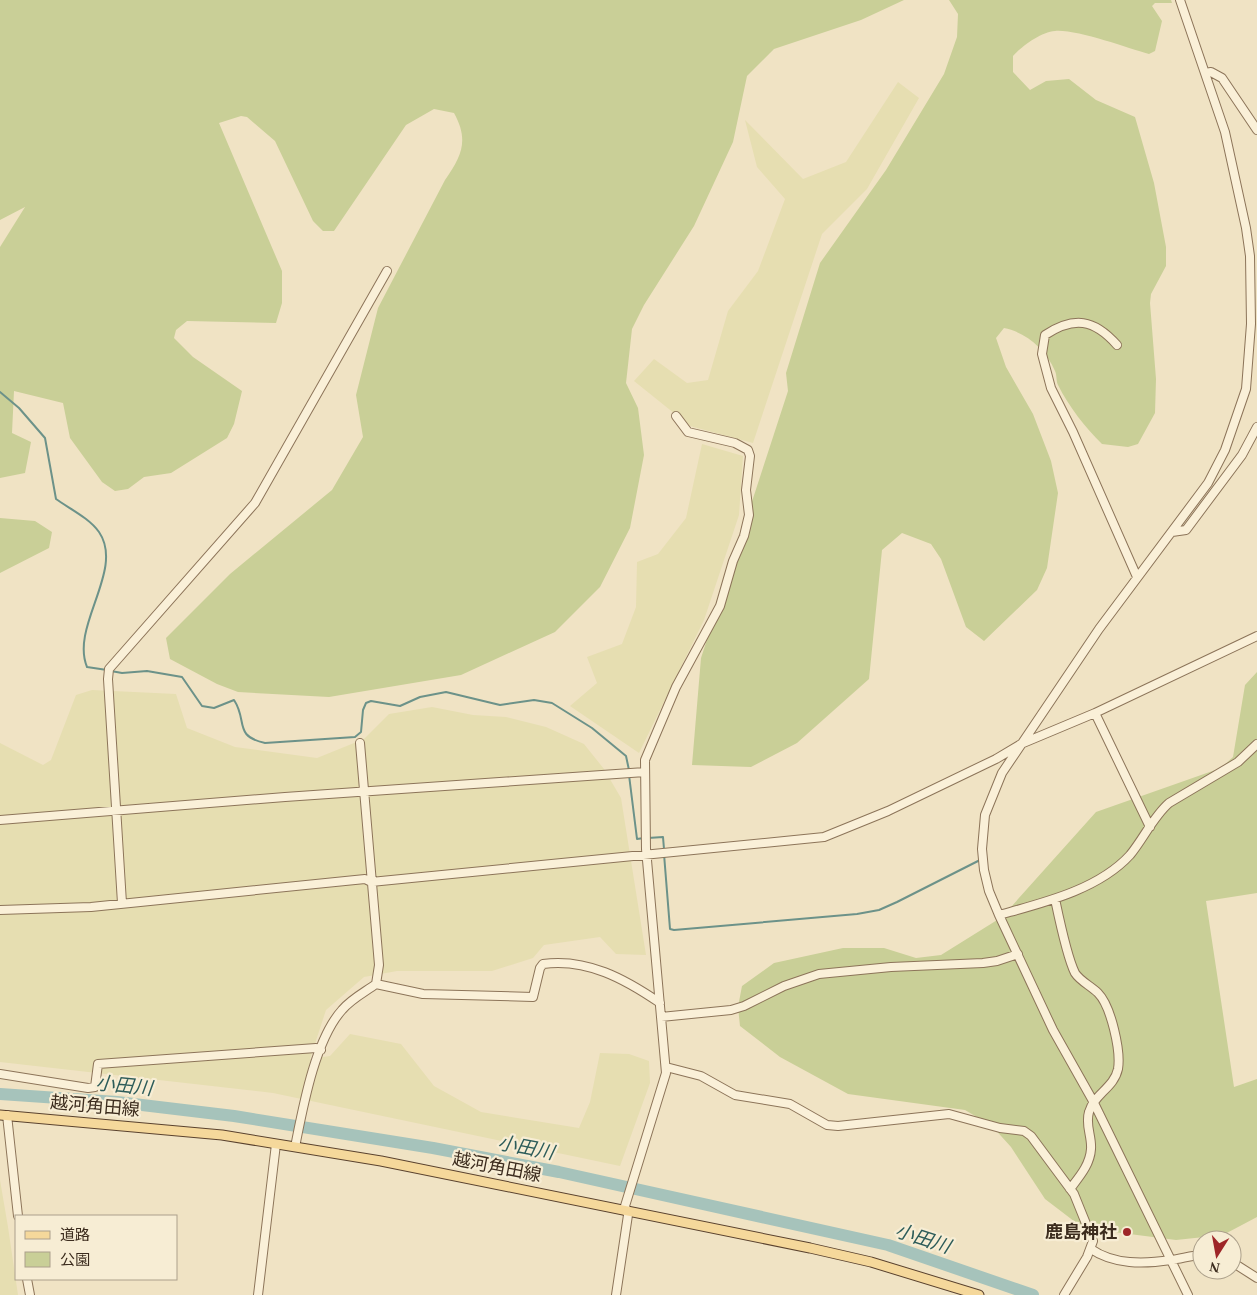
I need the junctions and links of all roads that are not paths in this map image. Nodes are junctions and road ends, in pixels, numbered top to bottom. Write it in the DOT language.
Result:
graph roads {
  1 [pos="1180,0"];
  2 [pos="1205,74"];
  3 [pos="1257,130"];
  4 [pos="387,271"];
  5 [pos="1117,346"];
  6 [pos="676,416"];
  7 [pos="1257,427"];
  8 [pos="1172,532"];
  9 [pos="1137,577"];
  10 [pos="1257,636"];
  11 [pos="1095,713"];
  12 [pos="360,743"];
  13 [pos="1021,744"];
  14 [pos="1257,744"];
  15 [pos="645,772"];
  16 [pos="363,792"];
  17 [pos="116,811"];
  18 [pos="0,820"];
  19 [pos="1150,827"];
  20 [pos="648,855"];
  21 [pos="371,882"];
  22 [pos="1055,900"];
  23 [pos="122,903"];
  24 [pos="0,910"];
  25 [pos="999,916"];
  26 [pos="1018,954"];
  27 [pos="376,984"];
  28 [pos="660,1003"];
  29 [pos="661,1017"];
  30 [pos="321,1050"];
  31 [pos="666,1068"];
  32 [pos="0,1074"];
  33 [pos="1093,1101"];
  34 [pos="3,1115"];
  35 [pos="276,1144"];
  36 [pos="295,1147"];
  37 [pos="1070,1189"];
  38 [pos="627,1210"];
  39 [pos="18,1215"];
  40 [pos="1091,1249"];
  41 [pos="1192,1257"];
  42 [pos="1171,1260"];
  43 [pos="1242,1268"];
  44 [pos="1257,1278"];
  45 [pos="28,1280"];
  46 [pos="30,1295"];
  47 [pos="258,1295"];
  48 [pos="616,1295"];
  49 [pos="979,1295"];
  50 [pos="1064,1295"];
  51 [pos="1188,1295"];
  1 -- 2 [label="street"];
  2 -- 3 [label="street"];
  2 -- 8 [label="street"];
  4 -- 17 [label="street"];
  5 -- 9 [label="street"];
  6 -- 15 [label="street"];
  7 -- 8 [label="street"];
  8 -- 9 [label="street"];
  9 -- 13 [label="street"];
  10 -- 11 [label="street"];
  11 -- 13 [label="street"];
  11 -- 19 [label="street"];
  12 -- 16 [label="street"];
  13 -- 20 [label="street"];
  13 -- 25 [label="street"];
  14 -- 19 [label="street"];
  15 -- 16 [label="street"];
  15 -- 20 [label="street"];
  16 -- 17 [label="street"];
  16 -- 21 [label="street"];
  17 -- 18 [label="street"];
  17 -- 23 [label="street"];
  19 -- 22 [label="street"];
  20 -- 21 [label="street"];
  20 -- 28 [label="street"];
  21 -- 23 [label="street"];
  21 -- 27 [label="street"];
  22 -- 25 [label="street"];
  22 -- 33 [label="street"];
  23 -- 24 [label="street"];
  25 -- 26 [label="street"];
  26 -- 29 [label="street"];
  26 -- 33 [label="street"];
  27 -- 28 [label="street"];
  27 -- 30 [label="street"];
  28 -- 29 [label="street"];
  29 -- 31 [label="street"];
  30 -- 32 [label="street"];
  30 -- 36 [label="street"];
  31 -- 37 [label="street"];
  31 -- 38 [label="street"];
  33 -- 37 [label="street"];
  33 -- 42 [label="street"];
  34 -- 35 [label="main road, 越河角田線"];
  34 -- 39 [label="street"];
  35 -- 36 [label="main road, 越河角田線"];
  35 -- 47 [label="street"];
  36 -- 38 [label="main road, 越河角田線"];
  37 -- 40 [label="street"];
  38 -- 48 [label="street"];
  38 -- 49 [label="main road, 越河角田線"];
  40 -- 42 [label="street"];
  40 -- 50 [label="street"];
  41 -- 42 [label="street"];
  42 -- 51 [label="street"];
  43 -- 44 [label="street"];
  45 -- 46 [label="street"];
}
